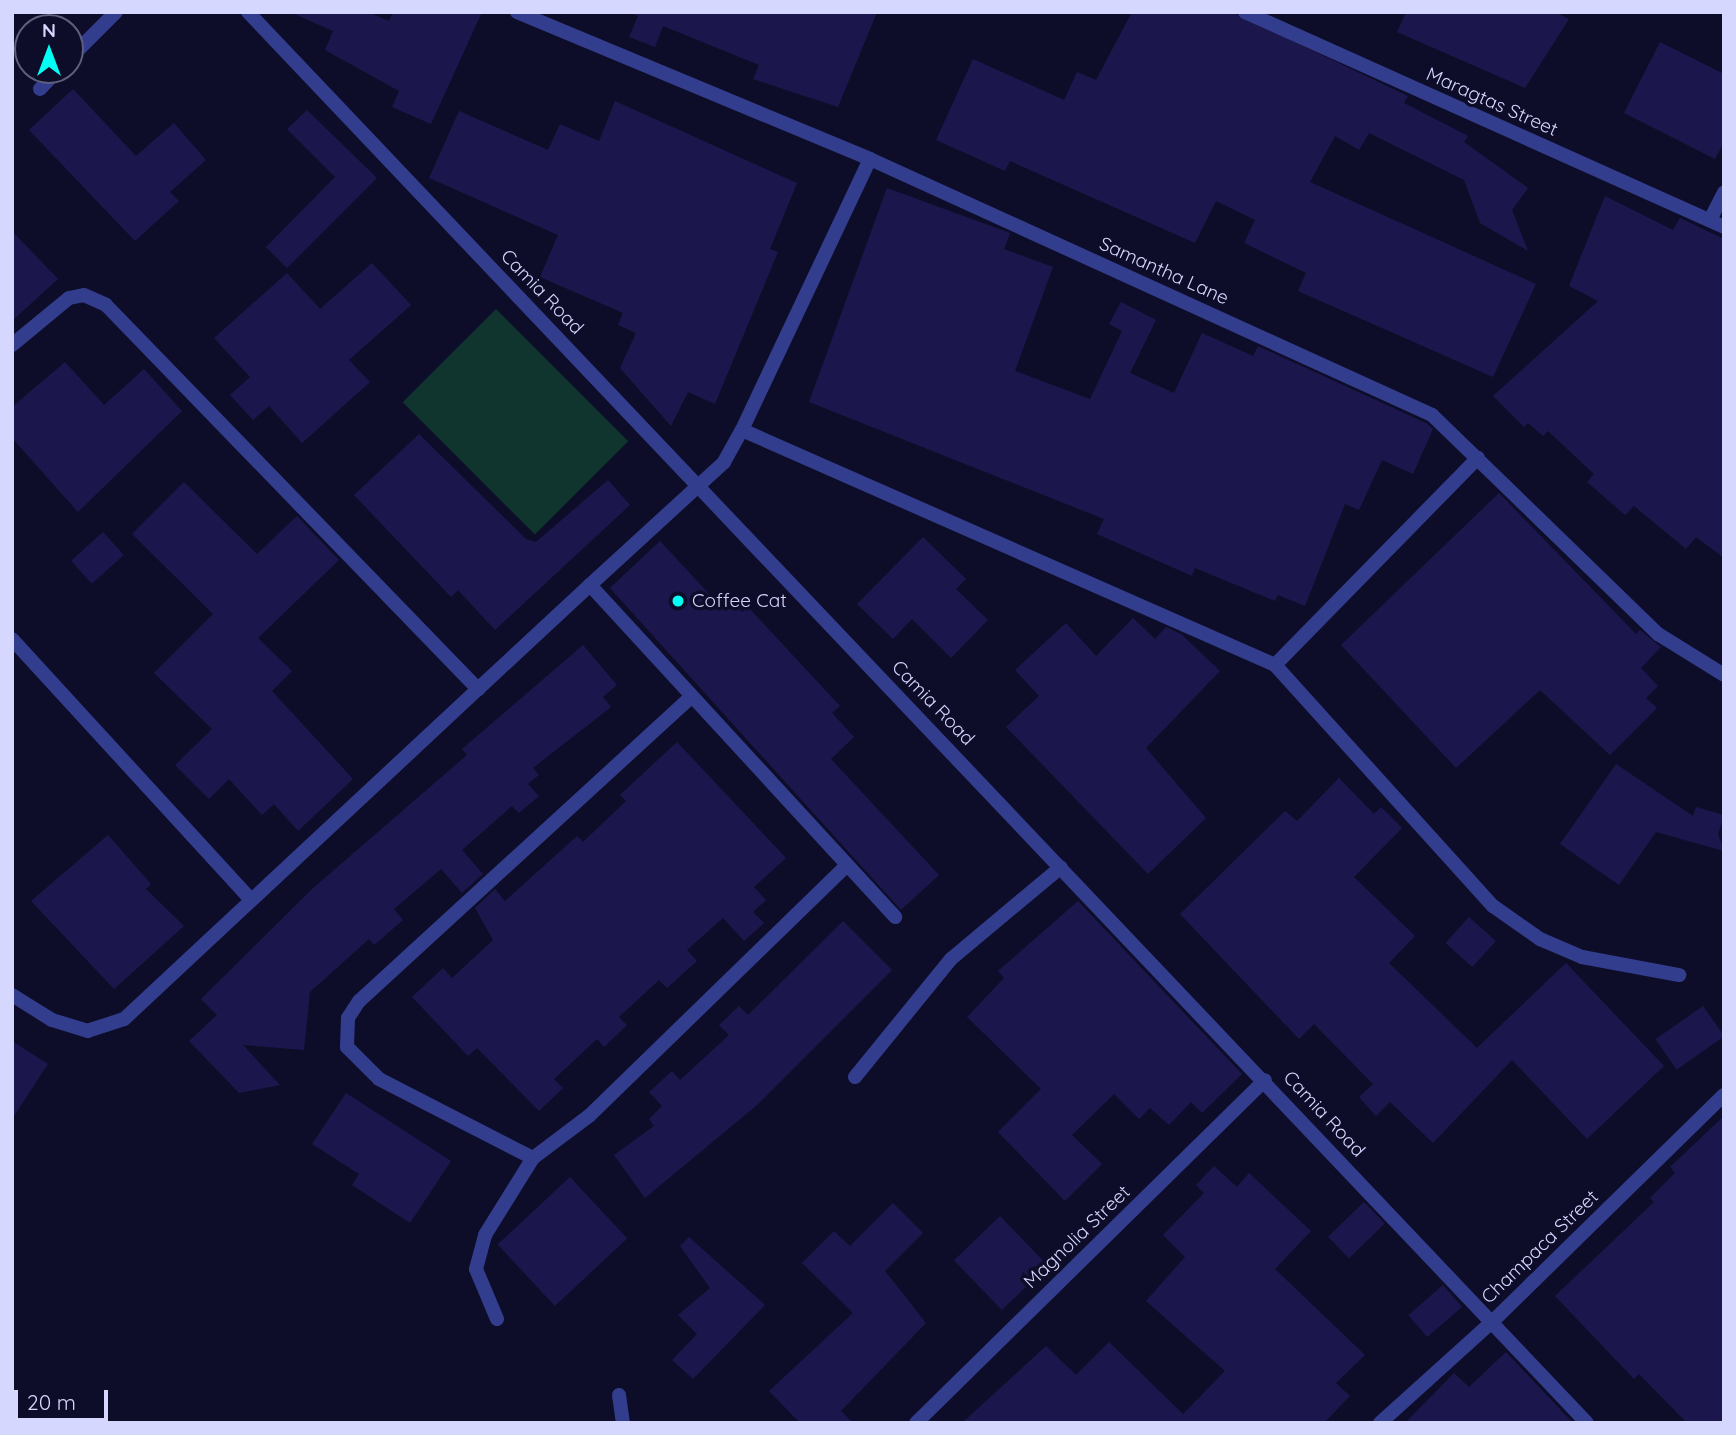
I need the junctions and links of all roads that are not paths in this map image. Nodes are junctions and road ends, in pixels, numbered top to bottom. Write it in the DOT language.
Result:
graph roads {
  1 [pos="116,12"];
  2 [pos="248,12"];
  3 [pos="517,12"];
  4 [pos="1245,12"];
  5 [pos="84,44"];
  6 [pos="45,84"];
  7 [pos="40,89"];
  8 [pos="870,159"];
  9 [pos="1724,192"];
  10 [pos="1717,223"];
  11 [pos="12,345"];
  12 [pos="742,430"];
  13 [pos="1478,458"];
  14 [pos="700,485"];
  15 [pos="590,584"];
  16 [pos="12,639"];
  17 [pos="1275,665"];
  18 [pos="1724,675"];
  19 [pos="478,690"];
  20 [pos="691,697"];
  21 [pos="846,866"];
  22 [pos="1061,866"];
  23 [pos="249,898"];
  24 [pos="895,917"];
  25 [pos="1679,975"];
  26 [pos="12,995"];
  27 [pos="855,1077"];
  28 [pos="1265,1080"];
  29 [pos="1724,1095"];
  30 [pos="533,1158"];
  31 [pos="497,1319"];
  32 [pos="1493,1321"];
  33 [pos="619,1395"];
  34 [pos="623,1423"];
  35 [pos="916,1423"];
  36 [pos="1380,1423"];
  37 [pos="1587,1423"];
  1 -- 5 [label="street"];
  2 -- 14 [label="street, Camia Road"];
  3 -- 8 [label="street, Samantha Lane"];
  4 -- 10 [label="street, Maragtas Street"];
  6 -- 7 [label="street"];
  8 -- 12 [label="street"];
  8 -- 13 [label="street, Samantha Lane"];
  9 -- 10 [label="street"];
  11 -- 19 [label="street"];
  12 -- 14 [label="street"];
  12 -- 17 [label="street"];
  13 -- 17 [label="street"];
  13 -- 18 [label="street, Samantha Lane"];
  14 -- 15 [label="street"];
  14 -- 22 [label="street, Camia Road"];
  15 -- 19 [label="street"];
  15 -- 20 [label="street"];
  16 -- 23 [label="street"];
  17 -- 25 [label="street"];
  19 -- 23 [label="street"];
  20 -- 21 [label="street"];
  20 -- 30 [label="street"];
  21 -- 24 [label="street"];
  21 -- 30 [label="street"];
  22 -- 27 [label="street"];
  22 -- 28 [label="street, Camia Road"];
  23 -- 26 [label="street"];
  28 -- 32 [label="street, Camia Road"];
  28 -- 35 [label="street, Magnolia Street"];
  29 -- 32 [label="street, Champaca Street"];
  30 -- 31 [label="street"];
  32 -- 36 [label="street, Champaca Street"];
  32 -- 37 [label="street, Camia Road"];
  33 -- 34 [label="street"];
}
